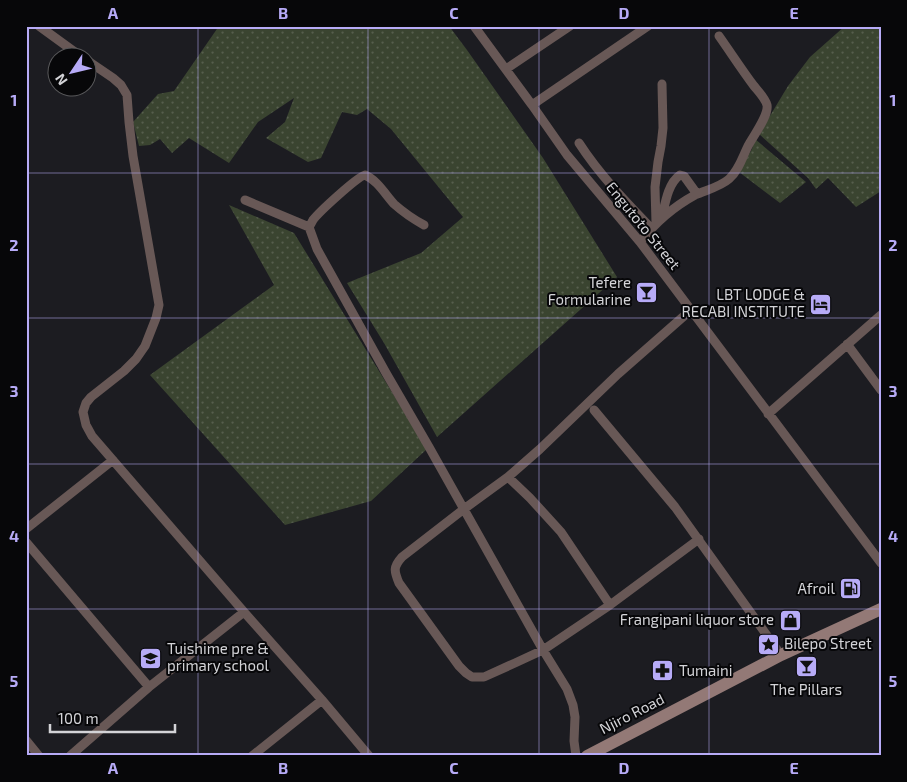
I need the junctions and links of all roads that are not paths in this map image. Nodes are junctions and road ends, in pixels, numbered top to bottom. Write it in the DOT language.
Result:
graph roads {
  1 [pos="39,26"];
  2 [pos="474,26"];
  3 [pos="570,26"];
  4 [pos="648,26"];
  5 [pos="719,36"];
  6 [pos="69,48"];
  7 [pos="98,68"];
  8 [pos="506,69"];
  9 [pos="662,84"];
  10 [pos="532,105"];
  11 [pos="579,143"];
  12 [pos="697,194"];
  13 [pos="245,200"];
  14 [pos="656,223"];
  15 [pos="424,225"];
  16 [pos="309,227"];
  17 [pos="640,242"];
  18 [pos="692,309"];
  19 [pos="881,315"];
  20 [pos="847,344"];
  21 [pos="881,390"];
  22 [pos="594,410"];
  23 [pos="768,414"];
  24 [pos="114,460"];
  25 [pos="508,477"];
  26 [pos="464,509"];
  27 [pos="26,529"];
  28 [pos="699,539"];
  29 [pos="26,542"];
  30 [pos="881,563"];
  31 [pos="610,605"];
  32 [pos="881,609"];
  33 [pos="244,612"];
  34 [pos="543,650"];
  35 [pos="781,655"];
  36 [pos="149,687"];
  37 [pos="322,700"];
  38 [pos="26,740"];
  39 [pos="39,756"];
  40 [pos="70,756"];
  41 [pos="252,756"];
  42 [pos="369,756"];
  43 [pos="576,756"];
  44 [pos="587,756"];
  1 -- 6 [label="street"];
  2 -- 8 [label="street, Engutoto Street"];
  3 -- 8 [label="street"];
  4 -- 10 [label="street"];
  5 -- 12 [label="street"];
  7 -- 24 [label="street"];
  8 -- 10 [label="street, Engutoto Street"];
  9 -- 14 [label="street"];
  10 -- 17 [label="street, Engutoto Street"];
  11 -- 14 [label="street"];
  12 -- 14 [label="street"];
  12 -- 14 [label="street"];
  13 -- 16 [label="street"];
  14 -- 17 [label="street"];
  15 -- 16 [label="street"];
  16 -- 26 [label="street"];
  17 -- 18 [label="street, Engutoto Street"];
  18 -- 23 [label="street, Engutoto Street"];
  18 -- 25 [label="street"];
  19 -- 20 [label="street"];
  20 -- 21 [label="street"];
  20 -- 23 [label="street"];
  22 -- 28 [label="street"];
  23 -- 30 [label="street, Engutoto Street"];
  24 -- 27 [label="street"];
  24 -- 33 [label="street"];
  25 -- 26 [label="street"];
  25 -- 31 [label="street"];
  26 -- 34 [label="street"];
  26 -- 34 [label="street"];
  28 -- 31 [label="street"];
  28 -- 35 [label="street"];
  29 -- 36 [label="street"];
  31 -- 34 [label="street"];
  32 -- 35 [label="street, Njiro Road"];
  33 -- 36 [label="street"];
  33 -- 37 [label="street"];
  34 -- 43 [label="street"];
  35 -- 44 [label="street, Njiro Road"];
  36 -- 40 [label="street"];
  37 -- 41 [label="street"];
  37 -- 42 [label="street"];
  38 -- 39 [label="street"];
}
